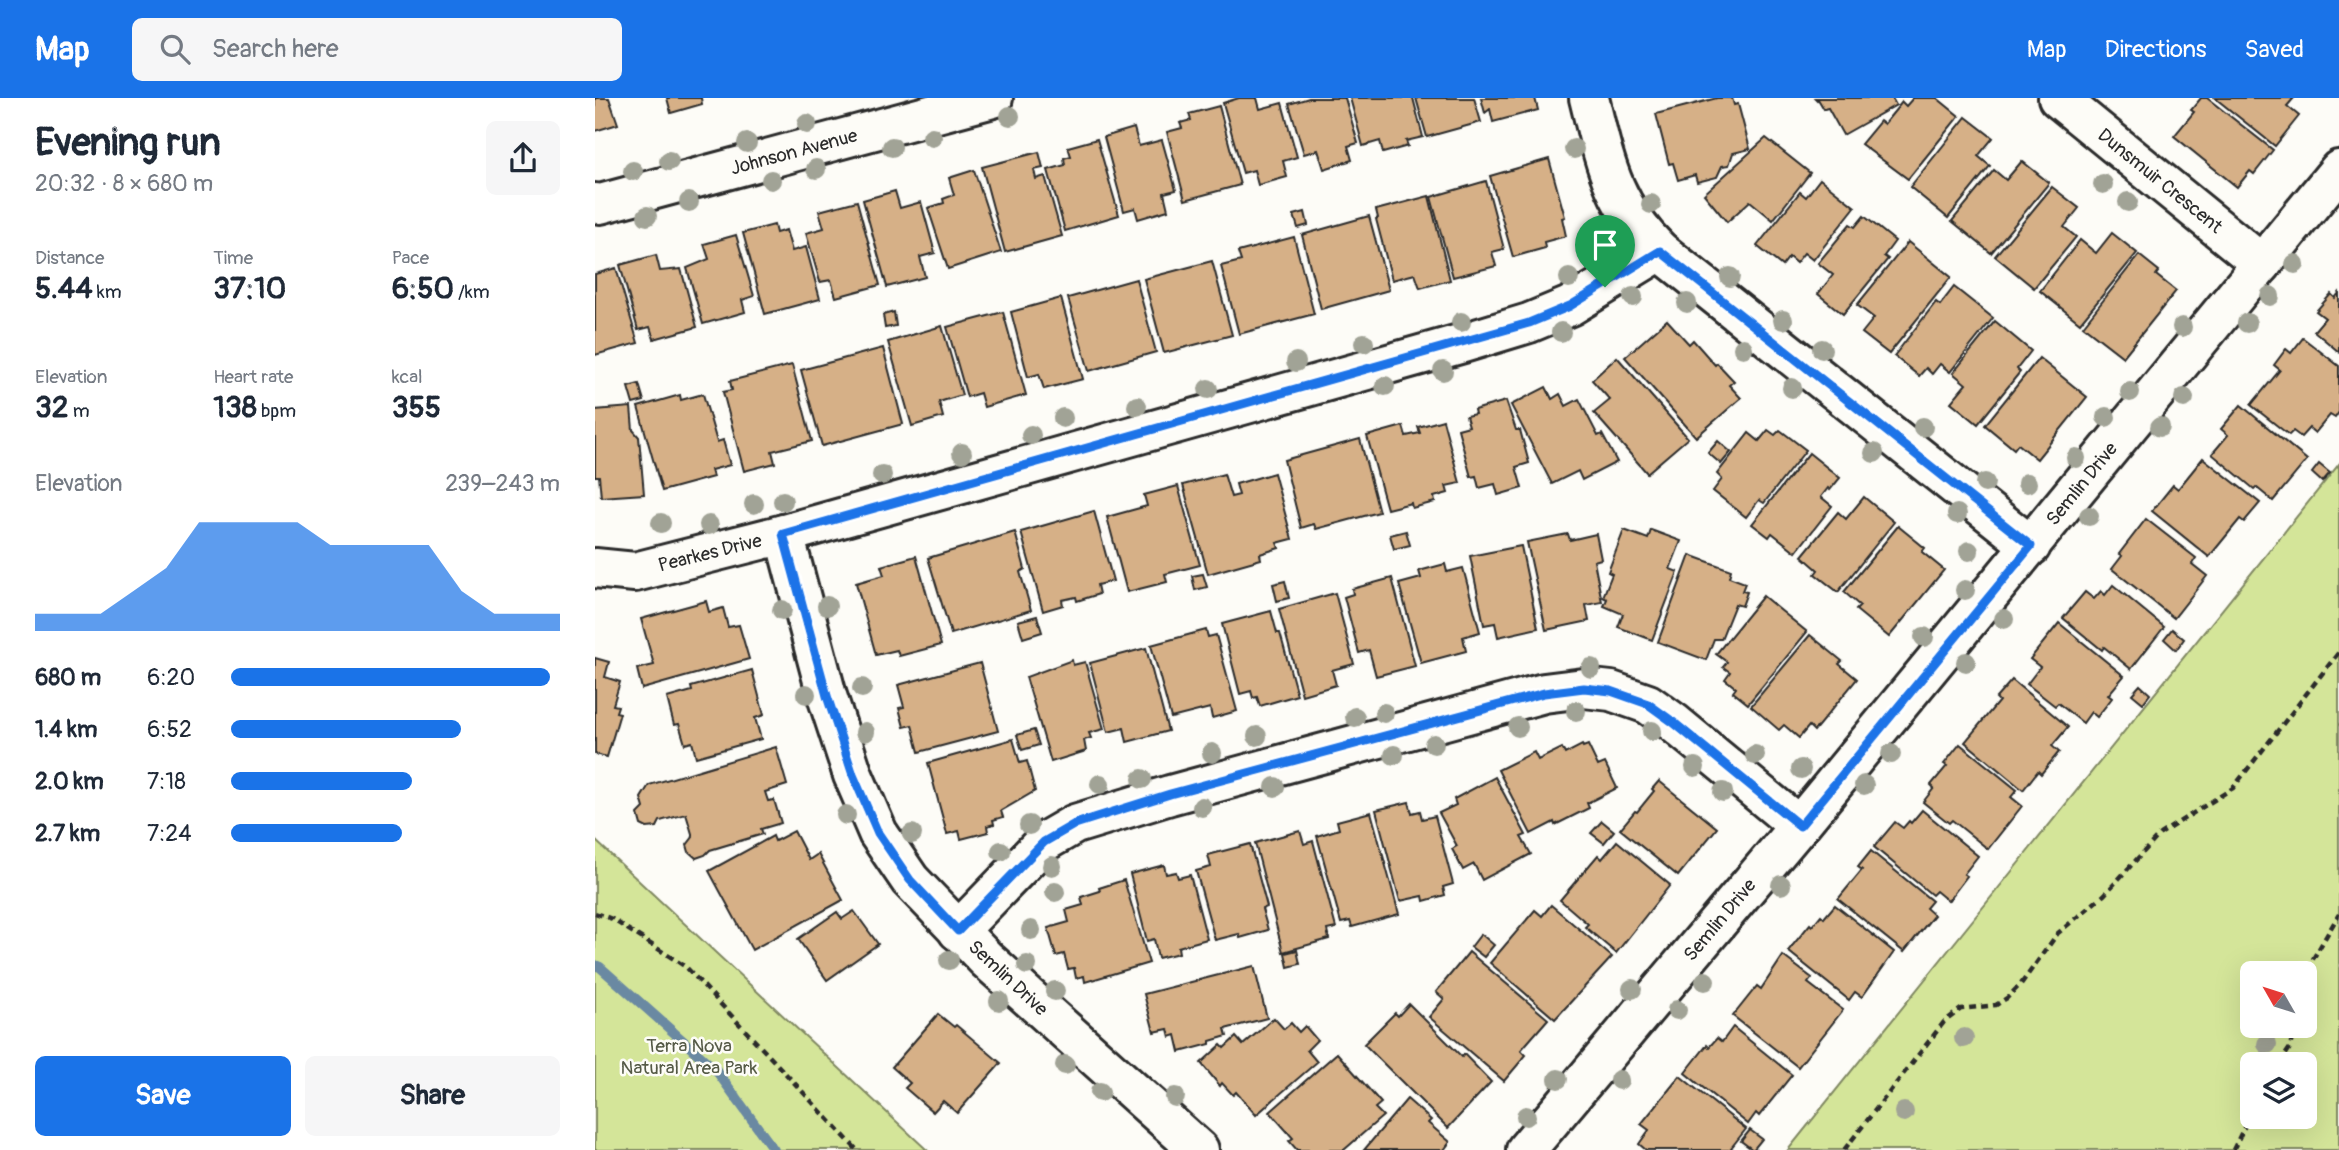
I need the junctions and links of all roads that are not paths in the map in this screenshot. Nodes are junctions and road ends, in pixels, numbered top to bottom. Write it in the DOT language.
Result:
graph roads {
  1 [pos="993,98"];
  2 [pos="1589,98"];
  3 [pos="2058,98"];
  4 [pos="2339,170"];
  5 [pos="595,203"];
  6 [pos="1660,251"];
  7 [pos="2262,264"];
  8 [pos="783,534"];
  9 [pos="2031,546"];
  10 [pos="595,568"];
  11 [pos="1800,826"];
  12 [pos="958,931"];
  13 [pos="1199,1150"];
  14 [pos="1526,1150"];
  1 -- 5 [label="street, Johnson Avenue"];
  2 -- 6 [label="street"];
  3 -- 7 [label="street, Dunsmuir Crescent"];
  4 -- 7 [label="street, Semlin Drive"];
  6 -- 8 [label="street, Pearkes Drive"];
  6 -- 9 [label="street"];
  7 -- 9 [label="street, Semlin Drive"];
  8 -- 10 [label="street, Pearkes Drive"];
  8 -- 12 [label="street, Semlin Drive"];
  9 -- 11 [label="street, Semlin Drive"];
  11 -- 12 [label="street"];
  11 -- 14 [label="street, Semlin Drive"];
  12 -- 13 [label="street, Semlin Drive"];
}
